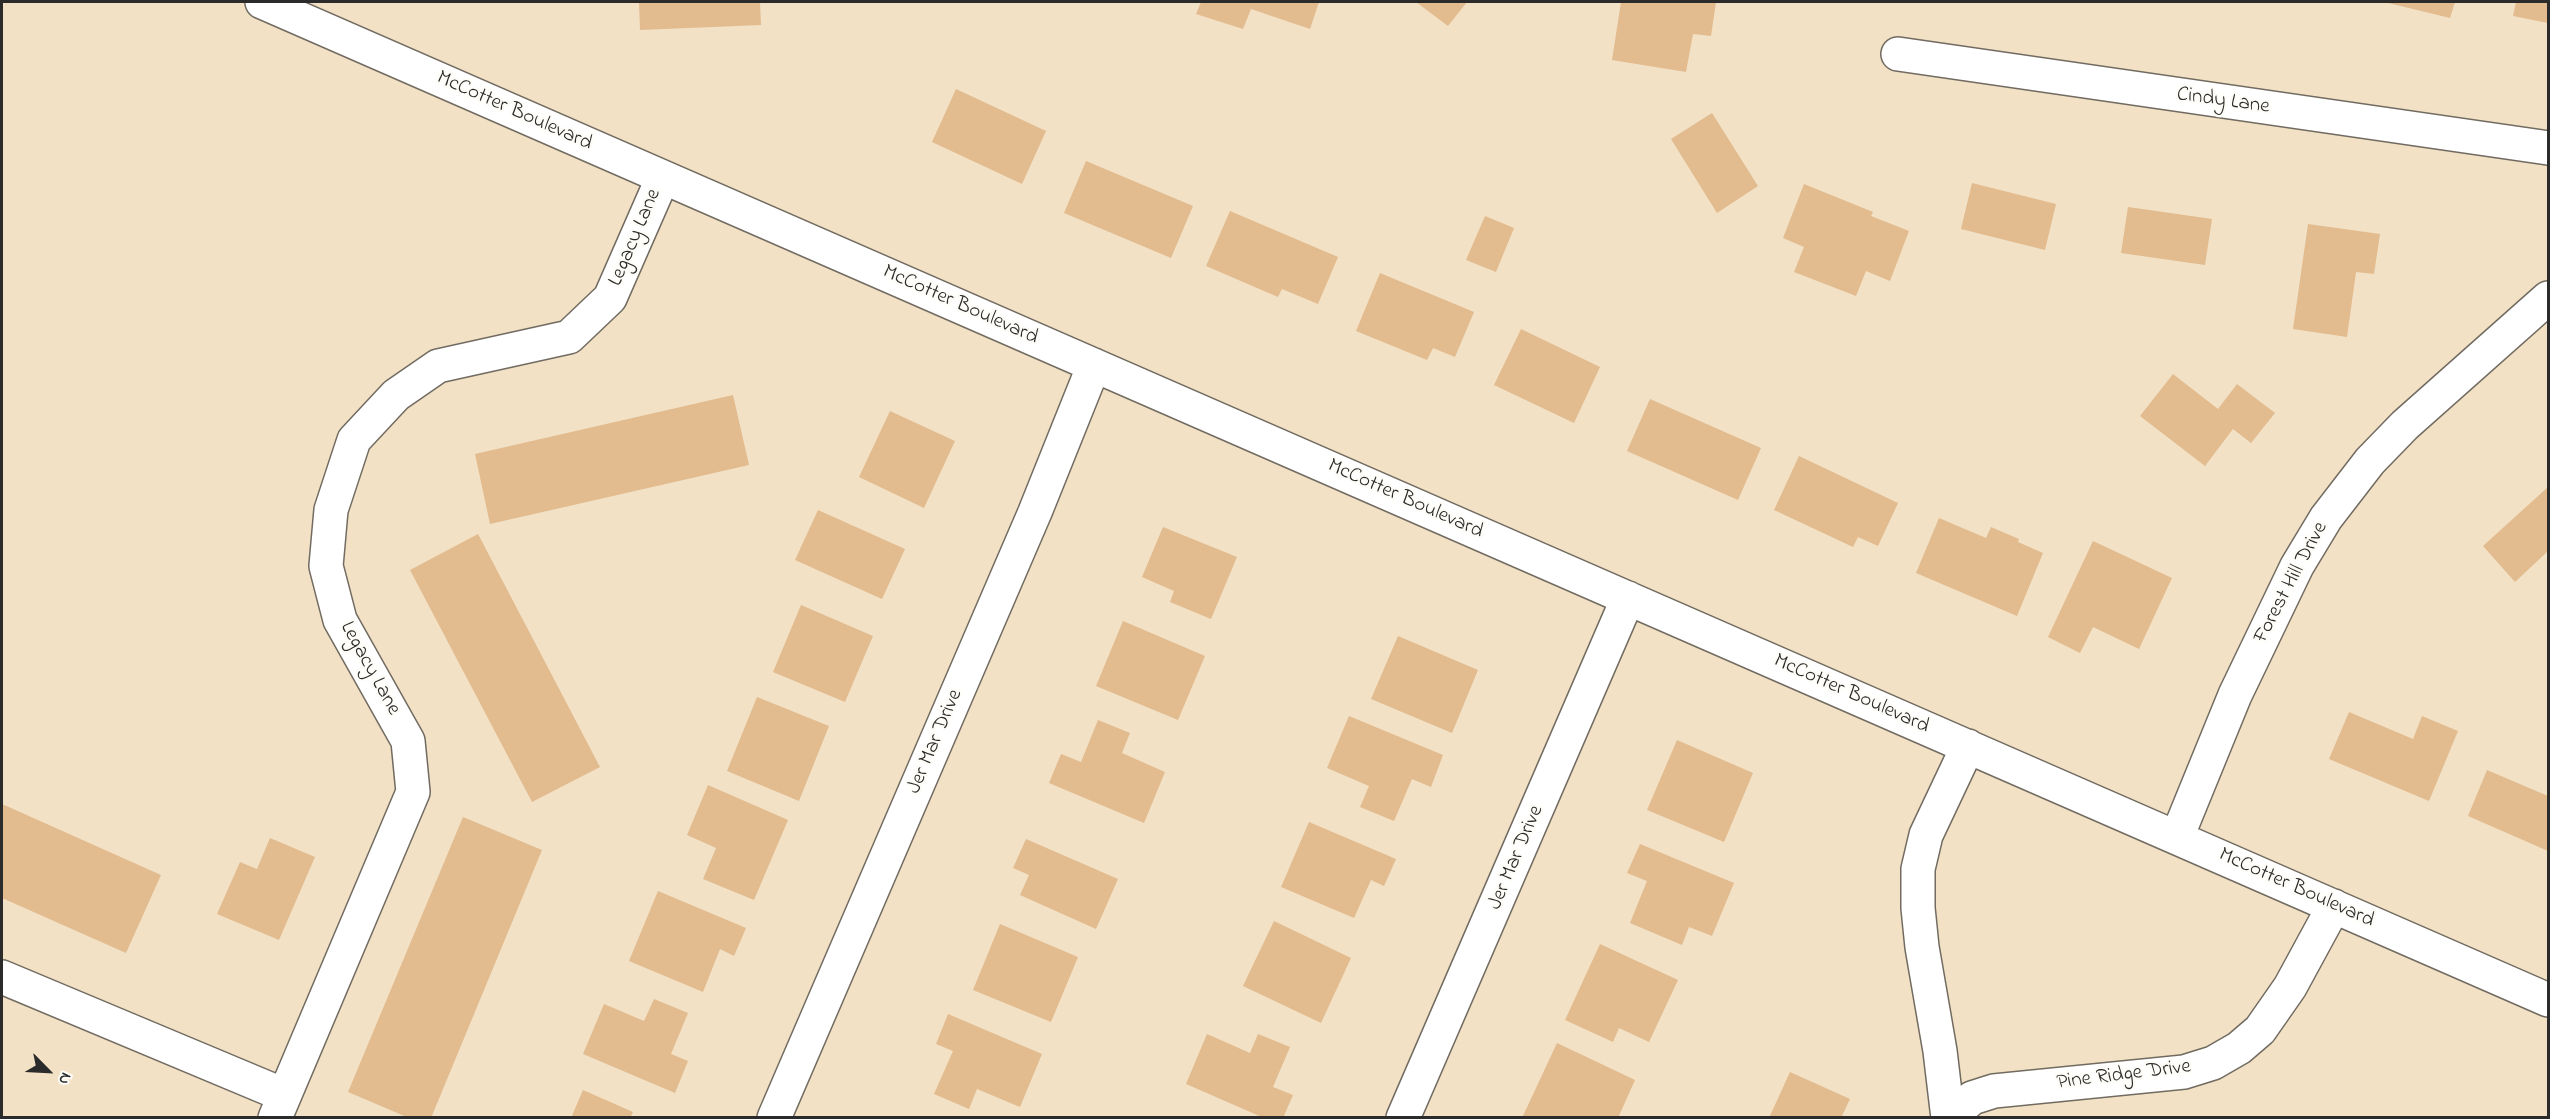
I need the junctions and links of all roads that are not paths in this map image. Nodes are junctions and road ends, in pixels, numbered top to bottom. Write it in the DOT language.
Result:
graph roads {
  1 [pos="262,2"];
  2 [pos="1898,54"];
  3 [pos="2548,148"];
  4 [pos="663,177"];
  5 [pos="2548,298"];
  6 [pos="1094,365"];
  7 [pos="1628,598"];
  8 [pos="1968,746"];
  9 [pos="2177,837"];
  10 [pos="2334,906"];
  11 [pos="2,977"];
  12 [pos="2548,1000"];
  13 [pos="279,1106"];
  14 [pos="774,1118"];
  15 [pos="1404,1118"];
  16 [pos="1949,1118"];
  1 -- 4 [label="street, McCotter Boulevard"];
  2 -- 3 [label="street, Cindy Lane"];
  4 -- 6 [label="street, McCotter Boulevard"];
  4 -- 13 [label="street, Legacy Lane"];
  5 -- 9 [label="street, Forest Hill Drive"];
  6 -- 7 [label="street, McCotter Boulevard"];
  6 -- 14 [label="street, Jer Mar Drive"];
  7 -- 8 [label="street, McCotter Boulevard"];
  7 -- 15 [label="street, Jer Mar Drive"];
  8 -- 9 [label="street, McCotter Boulevard"];
  8 -- 16 [label="street, Pine Ridge Drive"];
  9 -- 10 [label="street, McCotter Boulevard"];
  10 -- 12 [label="street, McCotter Boulevard"];
  10 -- 16 [label="street, Pine Ridge Drive"];
  11 -- 13 [label="street, Legacy Lane"];
}
